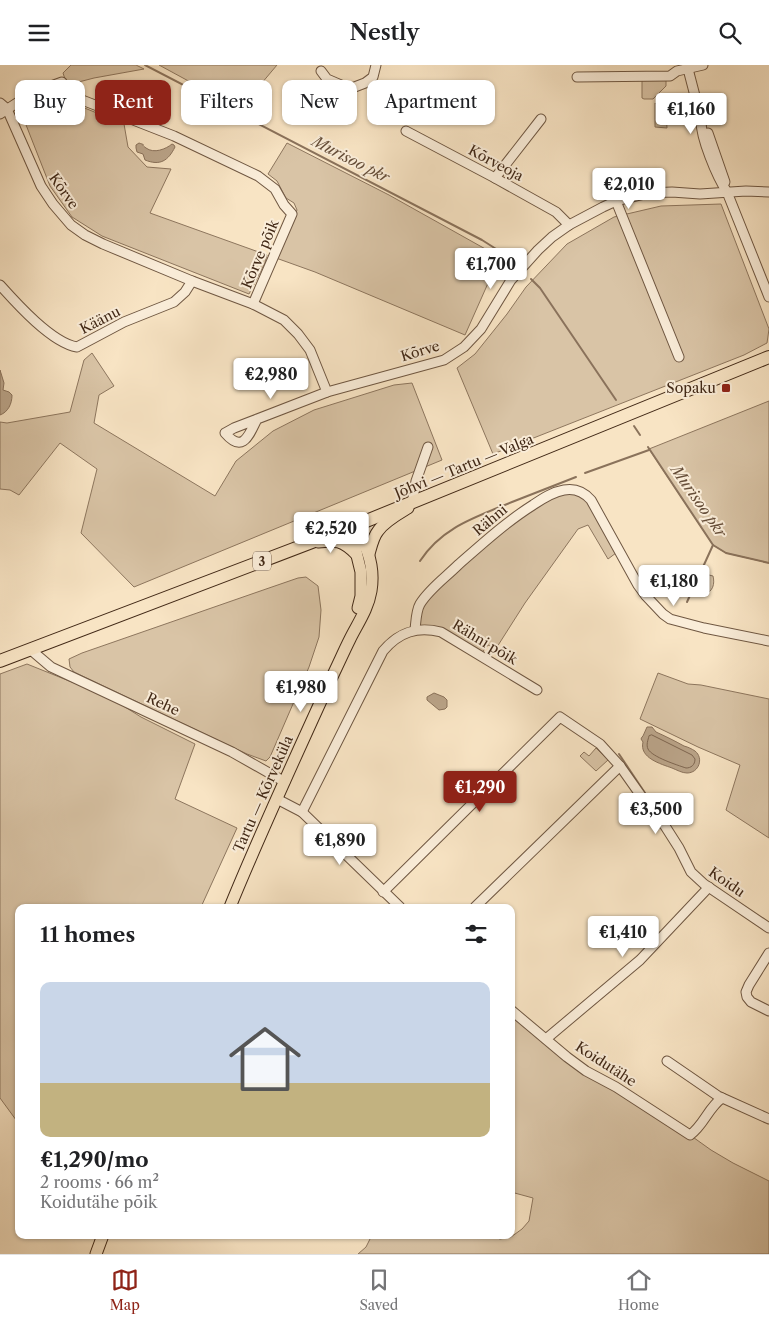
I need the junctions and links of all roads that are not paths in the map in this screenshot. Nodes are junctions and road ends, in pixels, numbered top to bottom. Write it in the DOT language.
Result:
graph roads {
  1 [pos="376,65"];
  2 [pos="703,65"];
  3 [pos="687,67"];
  4 [pos="321,71"];
  5 [pos="578,77"];
  6 [pos="85,101"];
  7 [pos="15,102"];
  8 [pos="2,109"];
  9 [pos="541,119"];
  10 [pos="406,131"];
  11 [pos="495,178"];
  12 [pos="727,192"];
  13 [pos="769,192"];
  14 [pos="616,201"];
  15 [pos="569,225"];
  16 [pos="192,281"];
  17 [pos="0,285"];
  18 [pos="767,293"];
  19 [pos="253,304"];
  20 [pos="769,304"];
  21 [pos="767,356"];
  22 [pos="679,357"];
  23 [pos="327,392"];
  24 [pos="257,419"];
  25 [pos="428,447"];
  26 [pos="417,501"];
  27 [pos="354,526"];
  28 [pos="311,543"];
  29 [pos="356,553"];
  30 [pos="369,554"];
  31 [pos="415,629"];
  32 [pos="350,639"];
  33 [pos="769,641"];
  34 [pos="31,650"];
  35 [pos="0,661"];
  36 [pos="537,690"];
  37 [pos="620,766"];
  38 [pos="285,782"];
  39 [pos="277,799"];
  40 [pos="302,812"];
  41 [pos="709,887"];
  42 [pos="383,892"];
  43 [pos="231,904"];
  44 [pos="397,904"];
  45 [pos="478,904"];
  46 [pos="769,928"];
  47 [pos="769,953"];
  48 [pos="769,1011"];
  49 [pos="515,1013"];
  50 [pos="546,1039"];
  51 [pos="667,1061"];
  52 [pos="722,1097"];
  53 [pos="769,1119"];
  54 [pos="102,1239"];
  55 [pos="96,1254"];
  1 -- 4 [label="street"];
  2 -- 3 [label="street"];
  3 -- 5 [label="street"];
  3 -- 12 [label="street"];
  6 -- 19 [label="street, Kõrve põik"];
  7 -- 8 [label="street"];
  8 -- 16 [label="street, Kõrve"];
  9 -- 11 [label="street"];
  10 -- 11 [label="street, Kõrveoja"];
  11 -- 15 [label="street, Kõrveoja"];
  12 -- 13 [label="street, Kõrve"];
  12 -- 14 [label="street, Kõrve"];
  12 -- 18 [label="street"];
  14 -- 15 [label="street, Kõrve"];
  14 -- 22 [label="street"];
  15 -- 23 [label="street, Kõrve"];
  16 -- 17 [label="street, Käänu"];
  16 -- 19 [label="street, Kõrve"];
  18 -- 20 [label="street"];
  19 -- 23 [label="street, Kõrve"];
  21 -- 26 [label="highway, Jõhvi — Tartu — Valga / 3"];
  23 -- 24 [label="street, Kõrve"];
  24 -- 24 [label="street, Kõrve"];
  25 -- 26 [label="street"];
  26 -- 27 [label="highway, Jõhvi — Tartu — Valga / 3"];
  26 -- 30 [label="main road"];
  27 -- 28 [label="highway, Jõhvi — Tartu — Valga / 3"];
  27 -- 29 [label="main road, Tartu — Kõrveküla"];
  27 -- 30 [label="main road, Tartu — Kõrveküla"];
  28 -- 29 [label="main road"];
  28 -- 34 [label="highway, Jõhvi — Tartu — Valga / 3"];
  29 -- 32 [label="main road, Tartu — Kõrveküla"];
  30 -- 32 [label="main road, Tartu — Kõrveküla"];
  31 -- 33 [label="street, Rähni"];
  31 -- 36 [label="street, Rähni põik"];
  31 -- 40 [label="street"];
  32 -- 38 [label="main road, Tartu — Kõrveküla"];
  34 -- 35 [label="highway, Jõhvi — Tartu — Valga / 3"];
  34 -- 38 [label="street, Rehe"];
  37 -- 41 [label="street, Koidu"];
  37 -- 42 [label="street, Koidu"];
  37 -- 45 [label="street"];
  38 -- 39 [label="main road, Tartu — Kõrveküla"];
  39 -- 40 [label="street"];
  39 -- 43 [label="main road, Tartu — Kõrveküla"];
  40 -- 42 [label="street"];
  41 -- 46 [label="street, Koidu"];
  41 -- 50 [label="street"];
  42 -- 44 [label="street"];
  47 -- 48 [label="street"];
  49 -- 50 [label="street, Koidutähe"];
  50 -- 52 [label="street, Koidutähe"];
  51 -- 52 [label="street"];
  52 -- 53 [label="street"];
  54 -- 55 [label="main road"];
}
